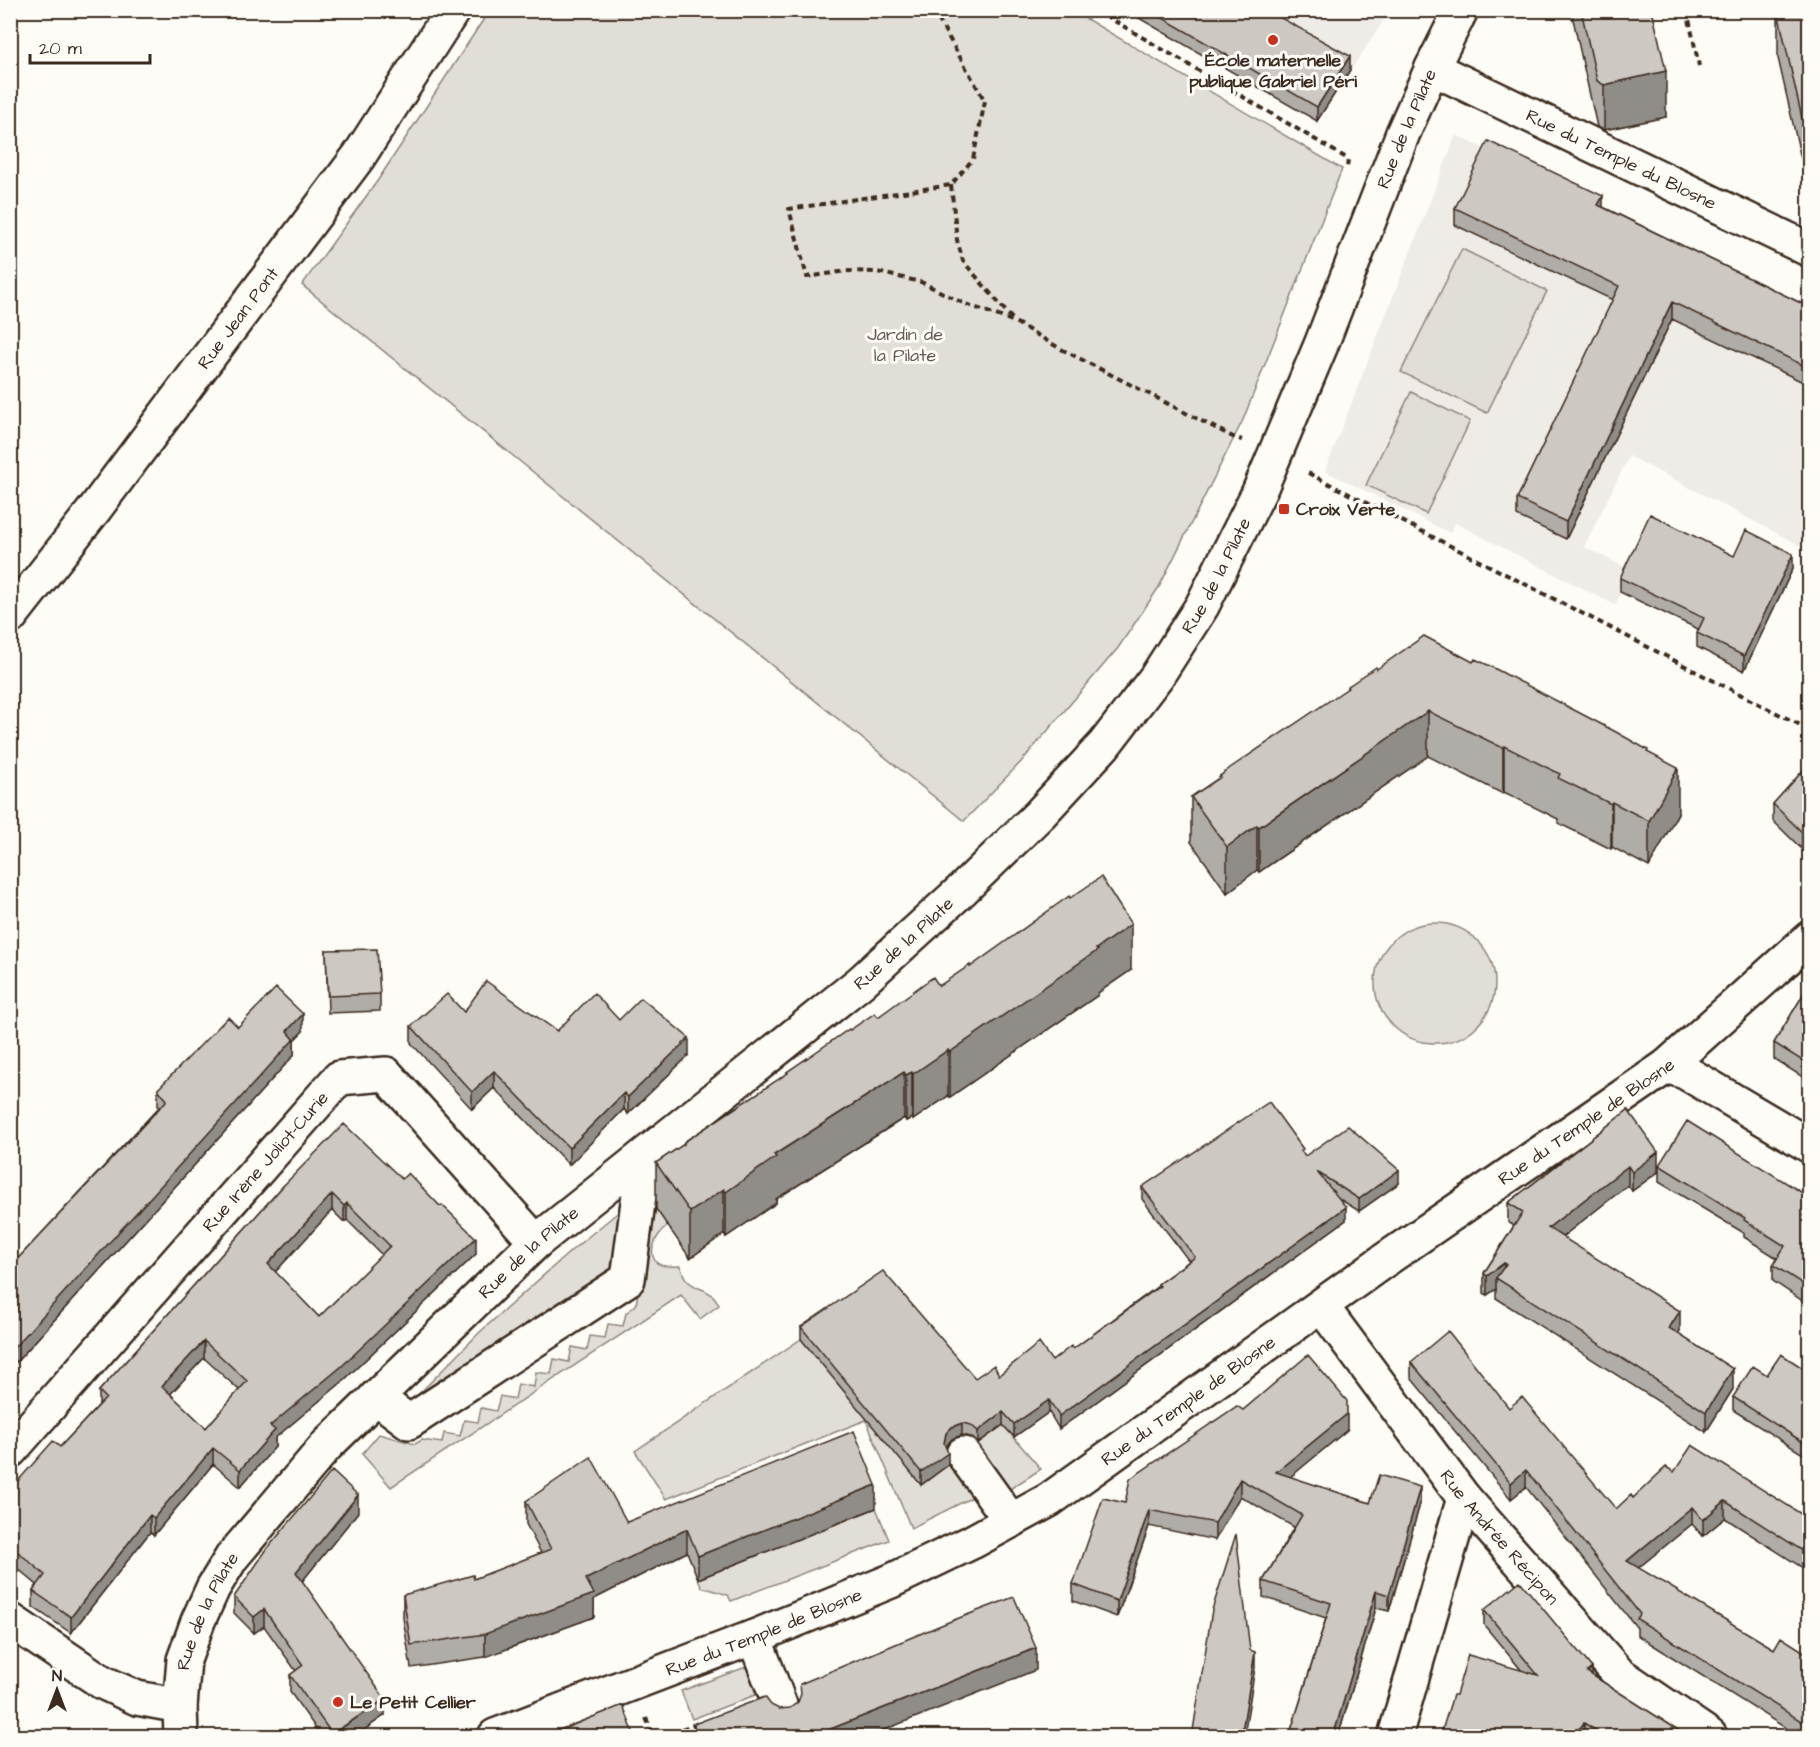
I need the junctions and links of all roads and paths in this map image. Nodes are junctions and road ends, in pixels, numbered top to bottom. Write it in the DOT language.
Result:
graph roads {
  1 [pos="453,10"];
  2 [pos="933,10"];
  3 [pos="1096,10"];
  4 [pos="1461,10"];
  5 [pos="1687,10"];
  6 [pos="1699,66"];
  7 [pos="1432,68"];
  8 [pos="951,185"];
  9 [pos="1378,199"];
  10 [pos="1809,250"];
  11 [pos="1015,322"];
  12 [pos="1274,454"];
  13 [pos="10,617"];
  14 [pos="1809,730"];
  15 [pos="1809,938"];
  16 [pos="1667,1066"];
  17 [pos="1809,1146"];
  18 [pos="644,1156"];
  19 [pos="536,1242"];
  20 [pos="1320,1307"];
  21 [pos="376,1397"];
  22 [pos="10,1451"];
  23 [pos="963,1454"];
  24 [pos="1464,1498"];
  25 [pos="1011,1521"];
  26 [pos="10,1620"];
  27 [pos="754,1637"];
  28 [pos="783,1713"];
  29 [pos="645,1716"];
  30 [pos="180,1721"];
  31 [pos="704,1721"];
  32 [pos="495,1737"];
  33 [pos="654,1737"];
  34 [pos="662,1737"];
  35 [pos="1395,1737"];
  36 [pos="1710,1737"];
  1 -- 13 [label="street, Rue Jean Pont"];
  2 -- 8 [label="path"];
  3 -- 9 [label="path"];
  4 -- 7 [label="street, Rue de la Pilate"];
  5 -- 6 [label="path"];
  7 -- 9 [label="street, Rue de la Pilate"];
  7 -- 10 [label="street, Rue du Temple du Blosne"];
  8 -- 11 [label="path"];
  8 -- 11 [label="path"];
  9 -- 12 [label="street, Rue de la Pilate"];
  11 -- 12 [label="path"];
  12 -- 14 [label="path"];
  12 -- 18 [label="street, Rue de la Pilate"];
  15 -- 16 [label="street, Rue du Temple de Blosne"];
  16 -- 17 [label="street"];
  16 -- 20 [label="street, Rue du Temple de Blosne"];
  18 -- 19 [label="street, Rue de la Pilate"];
  18 -- 21 [label="street"];
  19 -- 21 [label="street, Rue de la Pilate"];
  19 -- 22 [label="street, Rue Irène Joliot-Curie"];
  20 -- 24 [label="street, Rue Andrée Récipon"];
  20 -- 25 [label="street, Rue du Temple de Blosne"];
  21 -- 30 [label="street, Rue de la Pilate"];
  23 -- 25 [label="street"];
  24 -- 35 [label="street"];
  24 -- 36 [label="street, Rue Andrée Récipon"];
  25 -- 27 [label="street, Rue du Temple de Blosne"];
  26 -- 30 [label="street"];
  27 -- 28 [label="street"];
  27 -- 32 [label="street, Rue du Temple de Blosne"];
  29 -- 33 [label="path"];
  31 -- 34 [label="path"];
}
